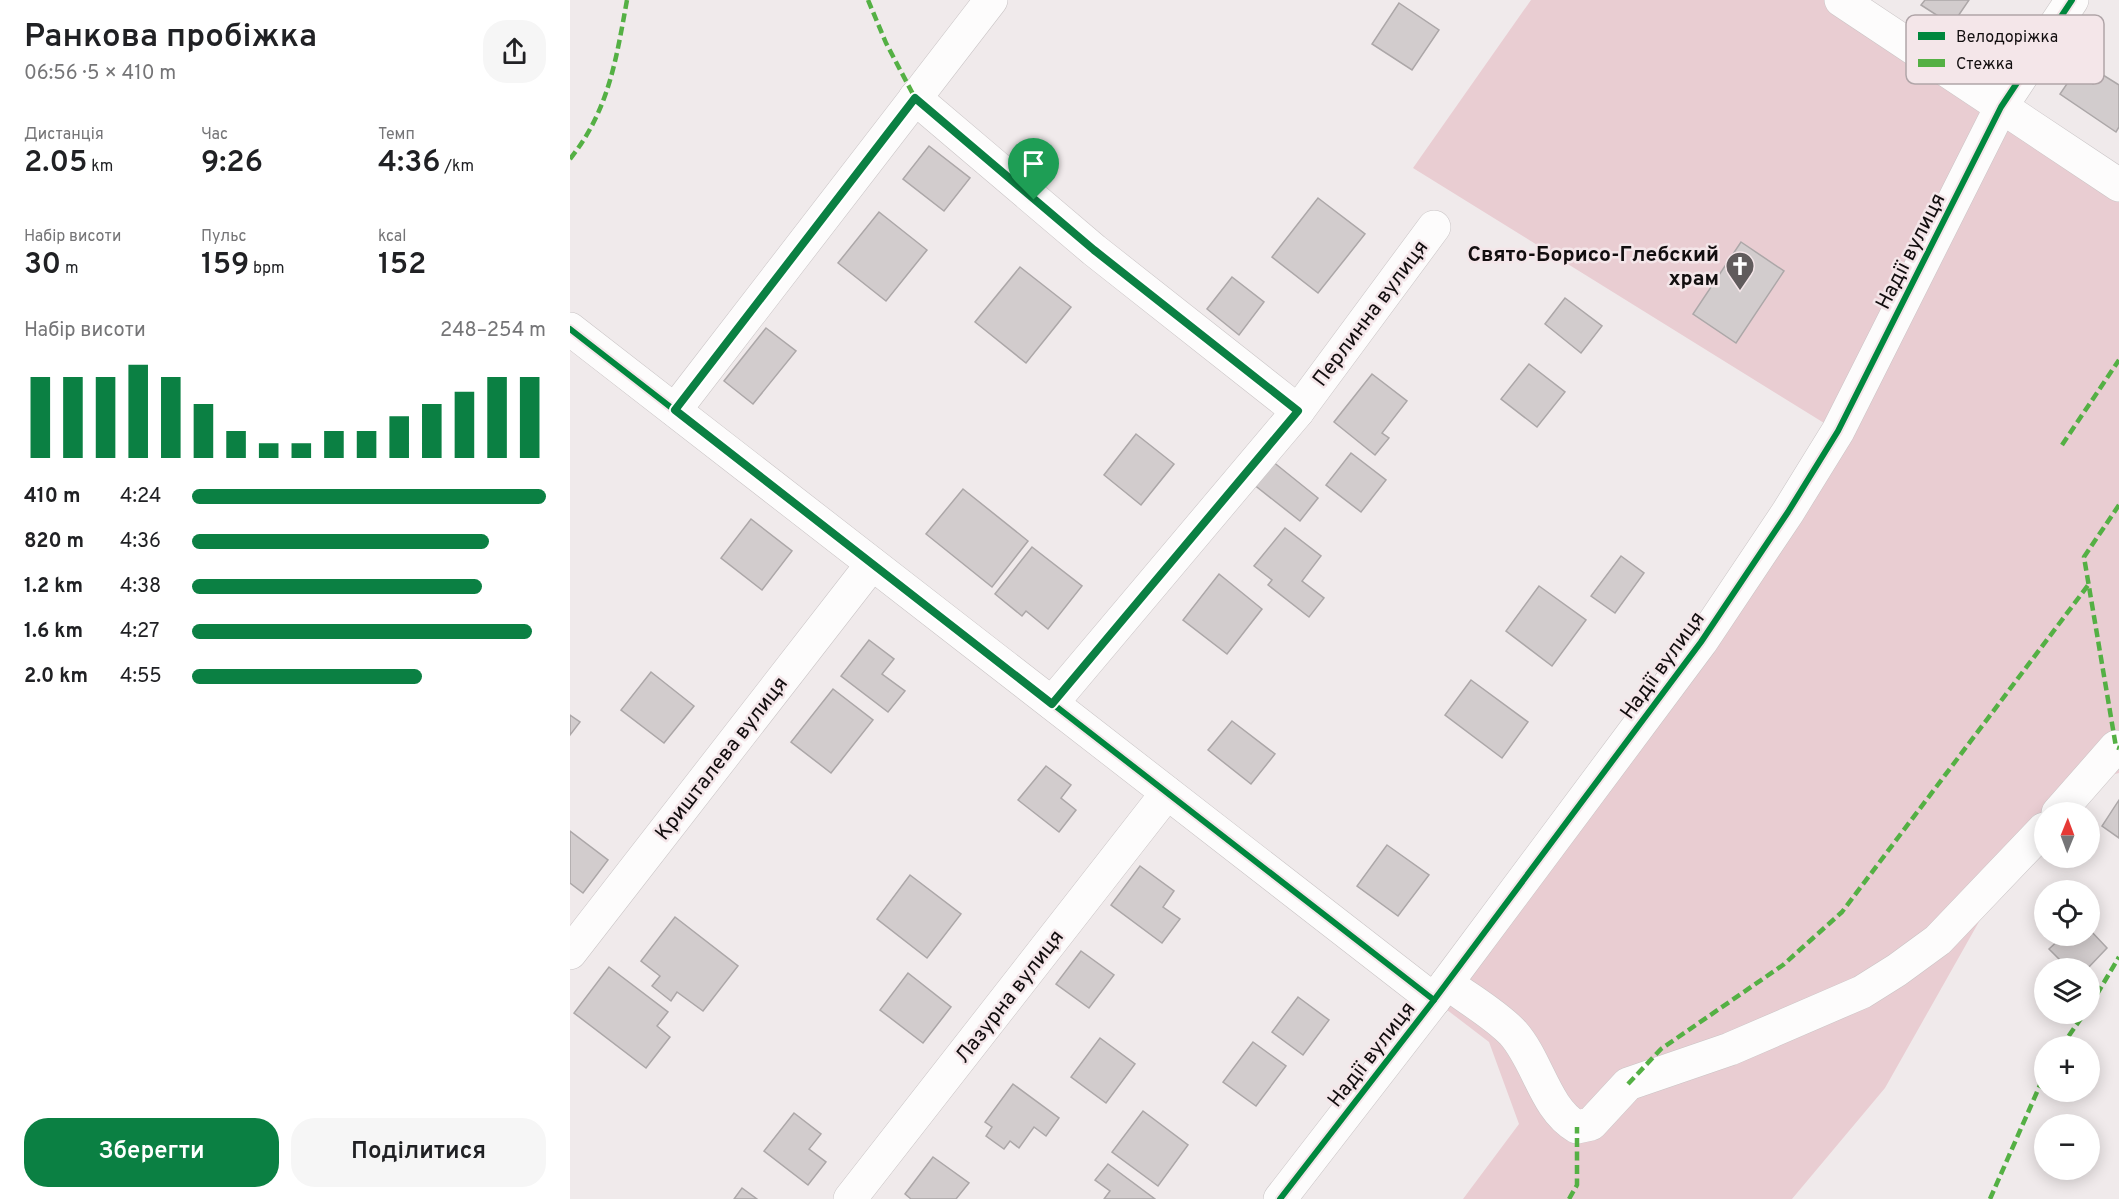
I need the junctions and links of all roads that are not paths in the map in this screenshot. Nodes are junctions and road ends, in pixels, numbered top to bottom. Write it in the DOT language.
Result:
graph roads {
  1 [pos="991,0"];
  2 [pos="1841,0"];
  3 [pos="2072,0"];
  4 [pos="2062,15"];
  5 [pos="1906,43"];
  6 [pos="1968,84"];
  7 [pos="2016,84"];
  8 [pos="915,98"];
  9 [pos="2001,106"];
  10 [pos="2119,185"];
  11 [pos="1434,227"];
  12 [pos="572,342"];
  13 [pos="675,410"];
  14 [pos="1298,411"];
  15 [pos="872,564"];
  16 [pos="1052,704"];
  17 [pos="2116,747"];
  18 [pos="1167,793"];
  19 [pos="2068,802"];
  20 [pos="2034,839"];
  21 [pos="570,953"];
  22 [pos="1440,992"];
  23 [pos="850,1199"];
  24 [pos="1281,1199"];
  1 -- 8 [label="street"];
  2 -- 5 [label="street"];
  3 -- 4 [label="street, Надії вулиця"];
  6 -- 9 [label="street"];
  7 -- 9 [label="street, Надії вулиця"];
  8 -- 13 [label="street"];
  8 -- 14 [label="street"];
  9 -- 10 [label="street"];
  9 -- 22 [label="street, Надії вулиця"];
  11 -- 14 [label="street, Перлинна вулиця"];
  12 -- 13 [label="street"];
  13 -- 15 [label="street"];
  14 -- 16 [label="street, Перлинна вулиця"];
  15 -- 16 [label="street"];
  15 -- 21 [label="street, Кришталева вулиця"];
  16 -- 18 [label="street"];
  17 -- 19 [label="street"];
  18 -- 22 [label="street"];
  18 -- 23 [label="street, Лазурна вулиця"];
  20 -- 22 [label="street"];
  22 -- 24 [label="street, Надії вулиця"];
}
